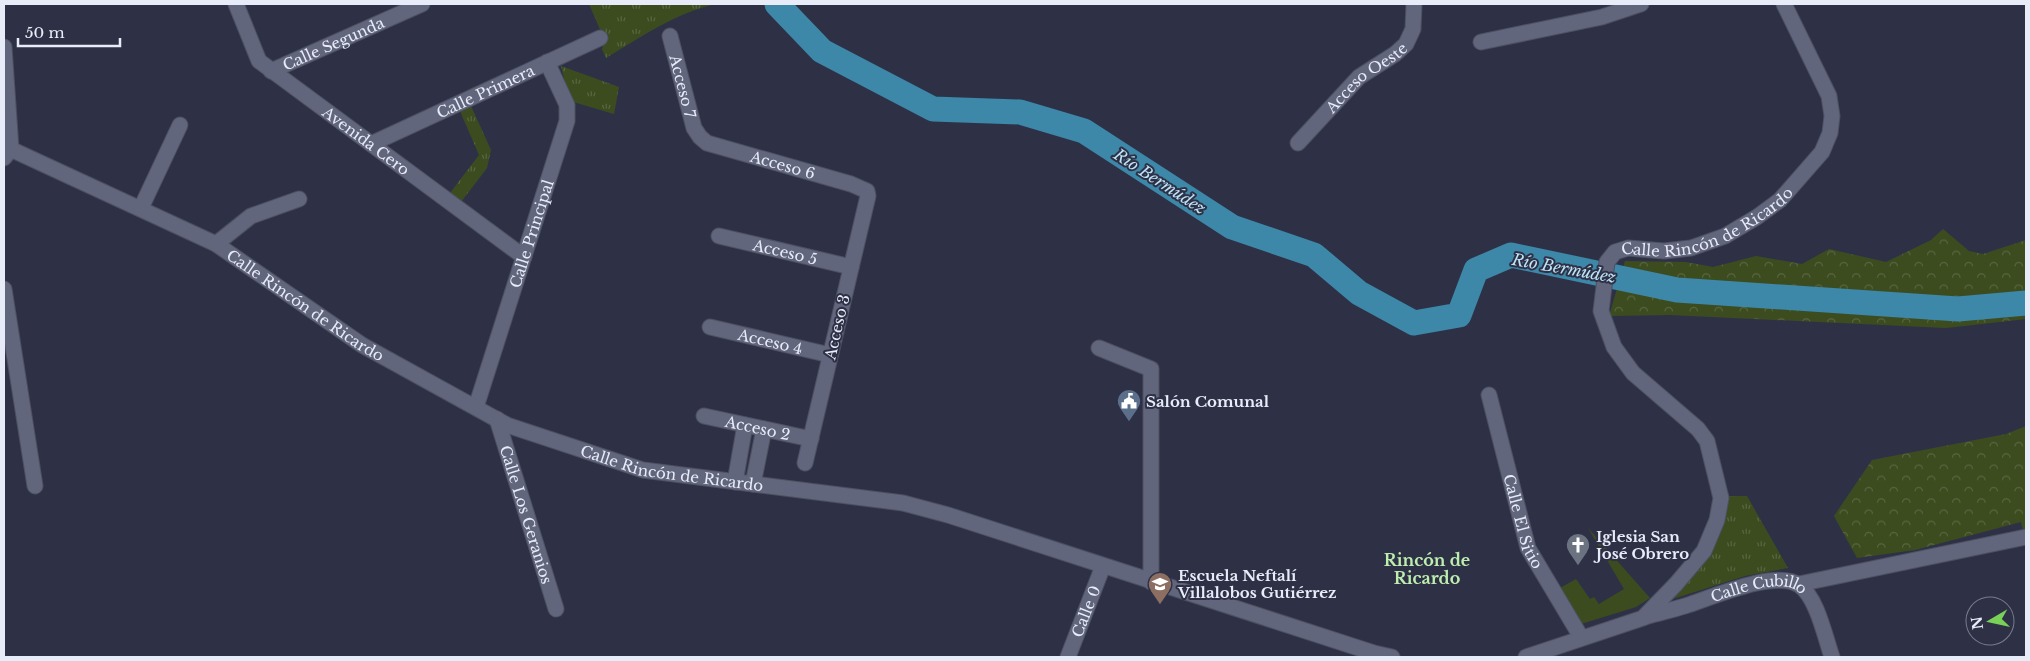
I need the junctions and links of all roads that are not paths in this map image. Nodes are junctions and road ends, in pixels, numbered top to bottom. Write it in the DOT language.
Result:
graph roads {
  1 [pos="236,4"];
  2 [pos="422,4"];
  3 [pos="1414,4"];
  4 [pos="1641,4"];
  5 [pos="1784,4"];
  6 [pos="670,36"];
  7 [pos="600,38"];
  8 [pos="1481,42"];
  9 [pos="4,47"];
  10 [pos="547,62"];
  11 [pos="271,71"];
  12 [pos="180,125"];
  13 [pos="700,137"];
  14 [pos="1298,143"];
  15 [pos="371,144"];
  16 [pos="6,151"];
  17 [pos="866,191"];
  18 [pos="299,199"];
  19 [pos="141,208"];
  20 [pos="719,236"];
  21 [pos="216,244"];
  22 [pos="524,257"];
  23 [pos="851,267"];
  24 [pos="4,289"];
  25 [pos="710,327"];
  26 [pos="1099,348"];
  27 [pos="830,355"];
  28 [pos="1488,395"];
  29 [pos="476,407"];
  30 [pos="704,416"];
  31 [pos="497,419"];
  32 [pos="745,425"];
  33 [pos="764,429"];
  34 [pos="811,439"];
  35 [pos="805,463"];
  36 [pos="735,482"];
  37 [pos="752,484"];
  38 [pos="35,486"];
  39 [pos="2026,537"];
  40 [pos="1103,566"];
  41 [pos="1151,582"];
  42 [pos="1799,584"];
  43 [pos="556,609"];
  44 [pos="1643,618"];
  45 [pos="1581,637"];
  46 [pos="1068,657"];
  47 [pos="1392,657"];
  48 [pos="1526,657"];
  49 [pos="1832,657"];
  1 -- 11 [label="street, Avenida Cero"];
  2 -- 11 [label="street, Calle Segunda"];
  3 -- 14 [label="street, Acceso Oeste"];
  4 -- 8 [label="street"];
  5 -- 44 [label="street, Calle Rincón de Ricardo"];
  6 -- 13 [label="street, Acceso 7"];
  7 -- 10 [label="street, Calle Primera"];
  9 -- 16 [label="street"];
  10 -- 15 [label="street, Calle Primera"];
  10 -- 22 [label="street, Calle Principal"];
  11 -- 15 [label="street, Avenida Cero"];
  12 -- 19 [label="street"];
  13 -- 17 [label="street, Acceso 6"];
  15 -- 22 [label="street, Avenida Cero"];
  16 -- 19 [label="street, Calle Rincón de Ricardo"];
  17 -- 23 [label="street, Acceso 3"];
  18 -- 21 [label="street"];
  19 -- 21 [label="street, Calle Rincón de Ricardo"];
  20 -- 23 [label="street, Acceso 5"];
  21 -- 29 [label="street, Calle Rincón de Ricardo"];
  22 -- 29 [label="street, Calle Principal"];
  23 -- 27 [label="street, Acceso 3"];
  24 -- 38 [label="street"];
  25 -- 27 [label="street, Acceso 4"];
  26 -- 41 [label="street"];
  27 -- 34 [label="street, Acceso 3"];
  28 -- 45 [label="street, Calle El Sitio"];
  29 -- 31 [label="street, Calle Rincón de Ricardo"];
  30 -- 32 [label="street, Acceso 2"];
  31 -- 36 [label="street, Calle Rincón de Ricardo"];
  31 -- 43 [label="street, Calle Los Geranios"];
  32 -- 33 [label="street, Acceso 2"];
  32 -- 36 [label="street"];
  33 -- 34 [label="street, Acceso 2"];
  33 -- 37 [label="street"];
  34 -- 35 [label="street, Acceso 3"];
  36 -- 37 [label="street, Calle Rincón de Ricardo"];
  37 -- 40 [label="street, Calle Rincón de Ricardo"];
  39 -- 42 [label="street"];
  40 -- 41 [label="street, Calle Rincón de Ricardo"];
  40 -- 46 [label="street, Calle 0"];
  41 -- 47 [label="street, Calle Rincón de Ricardo"];
  42 -- 44 [label="street, Calle Cubillo"];
  42 -- 49 [label="street, Calle Cubillo"];
  44 -- 45 [label="street, Calle Rincón de Ricardo"];
  45 -- 48 [label="street, Calle Rincón de Ricardo"];
}
